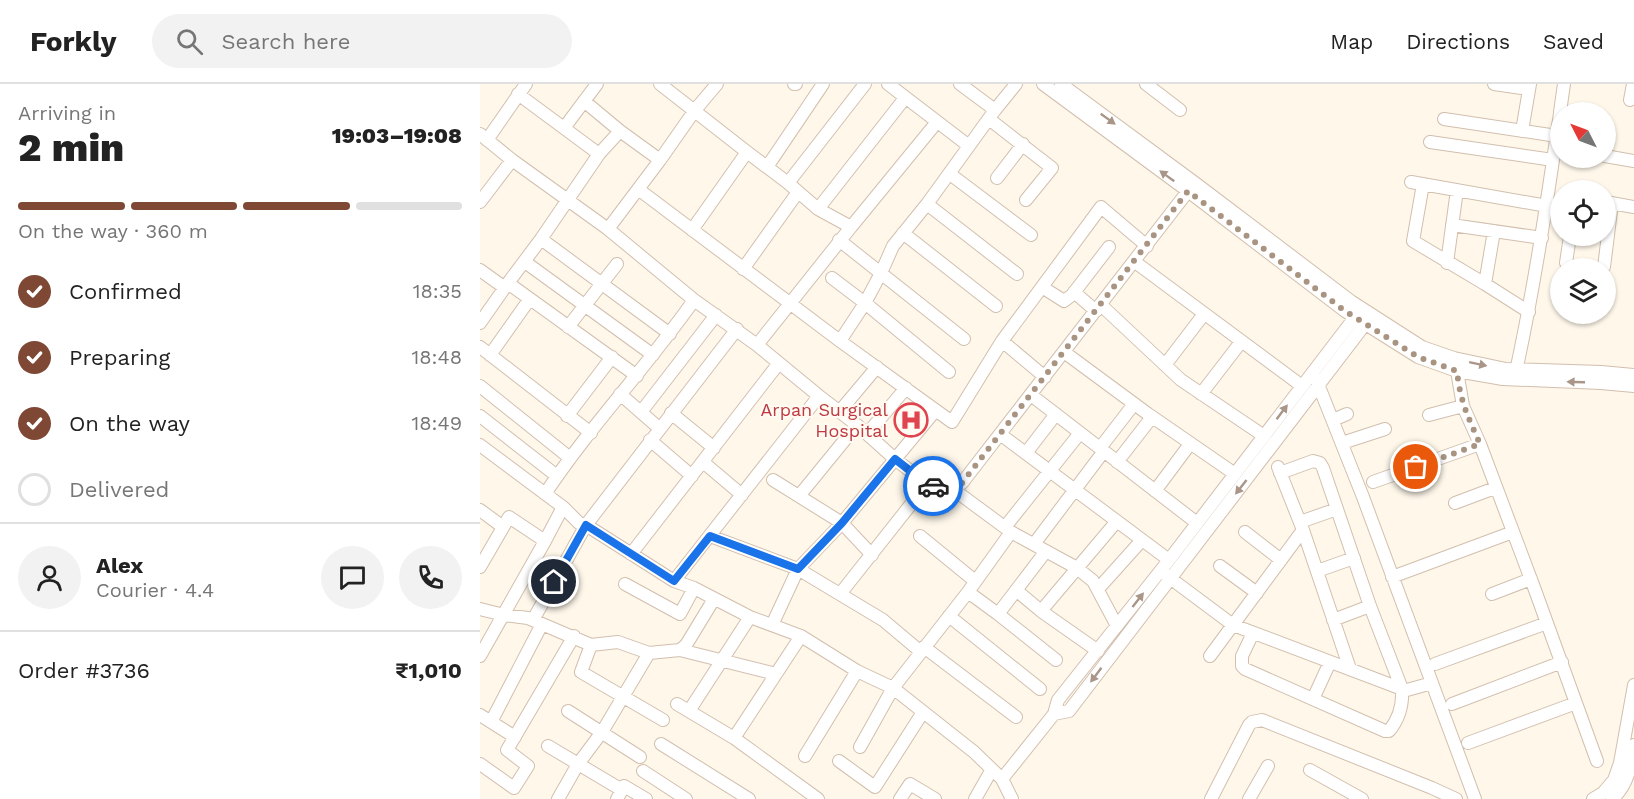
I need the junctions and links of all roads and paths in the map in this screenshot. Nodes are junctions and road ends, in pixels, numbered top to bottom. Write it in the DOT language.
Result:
graph roads {
  1 [pos="597,84"];
  2 [pos="660,84"];
  3 [pos="717,84"];
  4 [pos="823,84"];
  5 [pos="865,84"];
  6 [pos="888,84"];
  7 [pos="960,84"];
  8 [pos="1016,84"];
  9 [pos="1042,84"];
  10 [pos="1061,84"];
  11 [pos="1146,84"];
  12 [pos="1494,84"];
  13 [pos="1564,84"];
  14 [pos="1633,84"];
  15 [pos="1529,87"];
  16 [pos="522,89"];
  17 [pos="906,98"];
  18 [pos="1630,100"];
  19 [pos="584,101"];
  20 [pos="1562,102"];
  21 [pos="695,110"];
  22 [pos="1180,110"];
  23 [pos="992,114"];
  24 [pos="1444,119"];
  25 [pos="937,122"];
  26 [pos="564,128"];
  27 [pos="620,131"];
  28 [pos="1522,131"];
  29 [pos="483,137"];
  30 [pos="1430,142"];
  31 [pos="1023,144"];
  32 [pos="1550,144"];
  33 [pos="969,146"];
  34 [pos="1550,147"];
  35 [pos="747,152"];
  36 [pos="599,154"];
  37 [pos="1616,158"];
  38 [pos="512,160"];
  39 [pos="660,160"];
  40 [pos="1634,161"];
  41 [pos="767,167"];
  42 [pos="950,174"];
  43 [pos="997,178"];
  44 [pos="788,183"];
  45 [pos="1192,187"];
  46 [pos="638,189"];
  47 [pos="1457,190"];
  48 [pos="798,192"];
  49 [pos="482,196"];
  50 [pos="1550,198"];
  51 [pos="569,200"];
  52 [pos="1026,200"];
  53 [pos="927,204"];
  54 [pos="1616,204"];
  55 [pos="1550,206"];
  56 [pos="1634,207"];
  57 [pos="818,209"];
  58 [pos="1452,225"];
  59 [pos="851,227"];
  60 [pos="608,229"];
  61 [pos="692,230"];
  62 [pos="1494,231"];
  63 [pos="903,233"];
  64 [pos="1031,235"];
  65 [pos="1542,238"];
  66 [pos="541,239"];
  67 [pos="839,240"];
  68 [pos="1147,246"];
  69 [pos="1109,247"];
  70 [pos="525,262"];
  71 [pos="1135,262"];
  72 [pos="1447,263"];
  73 [pos="617,264"];
  74 [pos="743,269"];
  75 [pos="480,270"];
  76 [pos="881,273"];
  77 [pos="1017,274"];
  78 [pos="832,279"];
  79 [pos="602,284"];
  80 [pos="1485,284"];
  81 [pos="506,285"];
  82 [pos="1042,287"];
  83 [pos="1074,292"];
  84 [pos="529,300"];
  85 [pos="694,300"];
  86 [pos="790,303"];
  87 [pos="865,303"];
  88 [pos="586,306"];
  89 [pos="996,306"];
  90 [pos="1098,308"];
  91 [pos="1529,312"];
  92 [pos="1204,314"];
  93 [pos="716,315"];
  94 [pos="1363,316"];
  95 [pos="480,323"];
  96 [pos="568,327"];
  97 [pos="736,329"];
  98 [pos="670,334"];
  99 [pos="964,339"];
  100 [pos="840,341"];
  101 [pos="1002,342"];
  102 [pos="1241,342"];
  103 [pos="757,345"];
  104 [pos="485,351"];
  105 [pos="1064,352"];
  106 [pos="653,355"];
  107 [pos="612,357"];
  108 [pos="779,363"];
  109 [pos="1165,365"];
  110 [pos="877,367"];
  111 [pos="1457,371"];
  112 [pos="949,372"];
  113 [pos="1312,373"];
  114 [pos="1515,375"];
  115 [pos="1634,375"];
  116 [pos="637,376"];
  117 [pos="1045,377"];
  118 [pos="1319,384"];
  119 [pos="480,386"];
  120 [pos="1302,386"];
  121 [pos="1634,386"];
  122 [pos="906,388"];
  123 [pos="620,394"];
  124 [pos="1031,394"];
  125 [pos="1201,394"];
  126 [pos="819,396"];
  127 [pos="1134,404"];
  128 [pos="1463,406"];
  129 [pos="840,411"];
  130 [pos="935,411"];
  131 [pos="641,412"];
  132 [pos="671,413"];
  133 [pos="1056,414"];
  134 [pos="1347,414"];
  135 [pos="480,416"];
  136 [pos="567,416"];
  137 [pos="1429,416"];
  138 [pos="1152,417"];
  139 [pos="1333,420"];
  140 [pos="857,424"];
  141 [pos="659,428"];
  142 [pos="1385,429"];
  143 [pos="591,433"];
  144 [pos="1080,433"];
  145 [pos="867,434"];
  146 [pos="1000,434"];
  147 [pos="1264,436"];
  148 [pos="650,440"];
  149 [pos="1342,443"];
  150 [pos="480,444"];
  151 [pos="1190,444"];
  152 [pos="1480,444"];
  153 [pos="714,448"];
  154 [pos="1102,450"];
  155 [pos="1026,453"];
  156 [pos="570,458"];
  157 [pos="895,459"];
  158 [pos="703,462"];
  159 [pos="1118,462"];
  160 [pos="1050,471"];
  161 [pos="1235,474"];
  162 [pos="557,476"];
  163 [pos="692,476"];
  164 [pos="773,480"];
  165 [pos="1373,482"];
  166 [pos="927,484"];
  167 [pos="1495,488"];
  168 [pos="953,489"];
  169 [pos="1075,490"];
  170 [pos="1155,491"];
  171 [pos="545,494"];
  172 [pos="742,495"];
  173 [pos="799,496"];
  174 [pos="1455,503"];
  175 [pos="562,507"];
  176 [pos="1336,508"];
  177 [pos="480,510"];
  178 [pos="1117,521"];
  179 [pos="842,523"];
  180 [pos="1197,523"];
  181 [pos="586,525"];
  182 [pos="1301,526"];
  183 [pos="503,527"];
  184 [pos="1008,530"];
  185 [pos="1245,532"];
  186 [pos="1513,532"];
  187 [pos="710,536"];
  188 [pos="920,536"];
  189 [pos="1142,540"];
  190 [pos="545,541"];
  191 [pos="1034,544"];
  192 [pos="1046,551"];
  193 [pos="631,554"];
  194 [pos="872,555"];
  195 [pos="1354,558"];
  196 [pos="1169,560"];
  197 [pos="1281,560"];
  198 [pos="1220,566"];
  199 [pos="480,567"];
  200 [pos="1077,568"];
  201 [pos="798,569"];
  202 [pos="1317,572"];
  203 [pos="1166,575"];
  204 [pos="1392,577"];
  205 [pos="1531,579"];
  206 [pos="674,581"];
  207 [pos="975,581"];
  208 [pos="625,584"];
  209 [pos="694,588"];
  210 [pos="1098,589"];
  211 [pos="1016,590"];
  212 [pos="968,592"];
  213 [pos="1257,593"];
  214 [pos="840,594"];
  215 [pos="1492,594"];
  216 [pos="714,599"];
  217 [pos="1370,606"];
  218 [pos="480,609"];
  219 [pos="1041,611"];
  220 [pos="998,614"];
  221 [pos="504,615"];
  222 [pos="949,616"];
  223 [pos="750,617"];
  224 [pos="1333,620"];
  225 [pos="537,622"];
  226 [pos="1547,623"];
  227 [pos="772,625"];
  228 [pos="1118,626"];
  229 [pos="1233,626"];
  230 [pos="1253,633"];
  231 [pos="574,636"];
  232 [pos="801,636"];
  233 [pos="591,645"];
  234 [pos="923,649"];
  235 [pos="680,650"];
  236 [pos="1098,651"];
  237 [pos="649,653"];
  238 [pos="480,656"];
  239 [pos="1210,656"];
  240 [pos="722,660"];
  241 [pos="1056,660"];
  242 [pos="1330,662"];
  243 [pos="1562,662"];
  244 [pos="1435,664"];
  245 [pos="1350,669"];
  246 [pos="857,671"];
  247 [pos="776,674"];
  248 [pos="1432,683"];
  249 [pos="1634,685"];
  250 [pos="893,688"];
  251 [pos="1040,689"];
  252 [pos="1402,689"];
  253 [pos="623,697"];
  254 [pos="1313,699"];
  255 [pos="677,704"];
  256 [pos="1452,704"];
  257 [pos="1576,704"];
  258 [pos="568,711"];
  259 [pos="689,711"];
  260 [pos="923,712"];
  261 [pos="1054,714"];
  262 [pos="480,715"];
  263 [pos="1016,717"];
  264 [pos="663,720"];
  265 [pos="491,722"];
  266 [pos="602,732"];
  267 [pos="515,737"];
  268 [pos="734,738"];
  269 [pos="1468,743"];
  270 [pos="661,744"];
  271 [pos="1634,745"];
  272 [pos="548,746"];
  273 [pos="860,747"];
  274 [pos="805,756"];
  275 [pos="640,757"];
  276 [pos="839,761"];
  277 [pos="1598,761"];
  278 [pos="480,764"];
  279 [pos="578,764"];
  280 [pos="1268,766"];
  281 [pos="1310,770"];
  282 [pos="643,771"];
  283 [pos="991,771"];
  284 [pos="1002,779"];
  285 [pos="512,793"];
  286 [pos="619,794"];
  287 [pos="1344,794"];
  288 [pos="1431,794"];
  289 [pos="644,798"];
  290 [pos="933,798"];
  291 [pos="558,799"];
  292 [pos="686,799"];
  293 [pos="749,799"];
  294 [pos="818,799"];
  295 [pos="900,799"];
  296 [pos="975,799"];
  297 [pos="1012,799"];
  298 [pos="1211,799"];
  299 [pos="1249,799"];
  300 [pos="1362,799"];
  301 [pos="1455,799"];
  302 [pos="1474,799"];
  303 [pos="1593,799"];
  304 [pos="1612,799"];
  1 -- 19 [label="street"];
  2 -- 21 [label="street"];
  3 -- 21 [label="street"];
  4 -- 41 [label="street"];
  5 -- 44 [label="street"];
  6 -- 17 [label="street"];
  7 -- 23 [label="street"];
  8 -- 23 [label="street"];
  45 -- 9 [label="street, one-way"];
  10 -- 45 [label="street, one-way"];
  11 -- 22 [label="street"];
  12 -- 15 [label="street"];
  13 -- 20 [label="street"];
  14 -- 18 [label="street"];
  15 -- 28 [label="street"];
  16 -- 26 [label="street"];
  16 -- 29 [label="street"];
  17 -- 25 [label="street"];
  17 -- 57 [label="street"];
  19 -- 26 [label="street"];
  19 -- 27 [label="street"];
  21 -- 35 [label="street"];
  21 -- 39 [label="street"];
  23 -- 31 [label="street"];
  23 -- 33 [label="street"];
  24 -- 28 [label="street"];
  25 -- 33 [label="street"];
  25 -- 59 [label="street"];
  26 -- 36 [label="street"];
  27 -- 36 [label="street"];
  27 -- 39 [label="street"];
  28 -- 32 [label="street"];
  29 -- 38 [label="street"];
  30 -- 34 [label="street"];
  31 -- 43 [label="street"];
  31 -- 52 [label="street"];
  33 -- 42 [label="street"];
  35 -- 41 [label="street"];
  35 -- 61 [label="street"];
  36 -- 51 [label="street"];
  37 -- 40 [label="street"];
  38 -- 49 [label="street"];
  38 -- 51 [label="street"];
  39 -- 46 [label="street"];
  41 -- 44 [label="street"];
  42 -- 53 [label="street"];
  42 -- 64 [label="street"];
  44 -- 48 [label="street"];
  45 -- 68 [label="street"];
  45 -- 94 [label="street"];
  46 -- 60 [label="street"];
  46 -- 61 [label="street"];
  47 -- 50 [label="street"];
  47 -- 58 [label="street"];
  47 -- 72 [label="street"];
  48 -- 57 [label="street"];
  48 -- 74 [label="street"];
  51 -- 60 [label="street"];
  51 -- 66 [label="street"];
  53 -- 63 [label="street"];
  53 -- 77 [label="street"];
  54 -- 56 [label="street"];
  55 -- 65 [label="street"];
  57 -- 59 [label="street"];
  58 -- 62 [label="street"];
  58 -- 72 [label="street"];
  59 -- 67 [label="street"];
  60 -- 85 [label="street"];
  61 -- 74 [label="street"];
  62 -- 65 [label="street"];
  62 -- 80 [label="street"];
  63 -- 76 [label="street"];
  63 -- 89 [label="street"];
  65 -- 91 [label="street"];
  66 -- 70 [label="street"];
  66 -- 79 [label="street"];
  67 -- 76 [label="street"];
  67 -- 86 [label="street"];
  68 -- 71 [label="street"];
  68 -- 82 [label="street"];
  69 -- 83 [label="street"];
  70 -- 81 [label="street"];
  70 -- 88 [label="street"];
  71 -- 90 [label="street"];
  71 -- 92 [label="street"];
  72 -- 80 [label="street"];
  73 -- 79 [label="street"];
  74 -- 86 [label="street"];
  75 -- 81 [label="street"];
  76 -- 87 [label="street"];
  76 -- 99 [label="street"];
  78 -- 87 [label="street"];
  79 -- 88 [label="street"];
  79 -- 98 [label="street"];
  80 -- 91 [label="street"];
  81 -- 84 [label="street"];
  81 -- 95 [label="street"];
  82 -- 83 [label="street"];
  82 -- 101 [label="street"];
  83 -- 90 [label="street"];
  84 -- 96 [label="street"];
  84 -- 104 [label="street"];
  85 -- 93 [label="street"];
  85 -- 98 [label="street"];
  86 -- 100 [label="street"];
  86 -- 103 [label="street"];
  87 -- 100 [label="street"];
  87 -- 112 [label="street"];
  88 -- 96 [label="street"];
  88 -- 106 [label="street"];
  90 -- 105 [label="street"];
  90 -- 109 [label="street"];
  91 -- 114 [label="street"];
  92 -- 102 [label="street"];
  92 -- 109 [label="street"];
  93 -- 97 [label="street"];
  93 -- 131 [label="street"];
  94 -- 111 [label="street"];
  94 -- 113 [label="street"];
  94 -- 114 [label="street, one-way"];
  94 -- 118 [label="street"];
  96 -- 107 [label="street"];
  97 -- 103 [label="street"];
  97 -- 132 [label="street"];
  98 -- 106 [label="street"];
  100 -- 110 [label="street"];
  101 -- 117 [label="street"];
  101 -- 130 [label="street"];
  102 -- 120 [label="street"];
  102 -- 125 [label="street"];
  103 -- 108 [label="street"];
  104 -- 136 [label="street"];
  105 -- 117 [label="street"];
  105 -- 127 [label="street"];
  106 -- 116 [label="street"];
  107 -- 116 [label="street"];
  107 -- 136 [label="street"];
  108 -- 126 [label="street"];
  108 -- 153 [label="street"];
  109 -- 125 [label="street"];
  110 -- 122 [label="street"];
  110 -- 129 [label="street"];
  111 -- 114 [label="street"];
  111 -- 128 [label="street"];
  113 -- 118 [label="street"];
  113 -- 120 [label="street"];
  114 -- 115 [label="street"];
  121 -- 114 [label="street, one-way"];
  116 -- 123 [label="street"];
  117 -- 124 [label="street"];
  118 -- 139 [label="street"];
  118 -- 203 [label="street, one-way"];
  119 -- 156 [label="street"];
  147 -- 120 [label="street, one-way"];
  122 -- 130 [label="street"];
  122 -- 145 [label="street"];
  123 -- 131 [label="street"];
  123 -- 143 [label="street"];
  124 -- 133 [label="street"];
  124 -- 146 [label="street"];
  125 -- 147 [label="street"];
  126 -- 129 [label="street"];
  126 -- 172 [label="street"];
  127 -- 138 [label="street"];
  127 -- 154 [label="street"];
  128 -- 137 [label="street"];
  128 -- 152 [label="street"];
  129 -- 140 [label="street"];
  130 -- 157 [label="street"];
  131 -- 141 [label="street"];
  132 -- 141 [label="street"];
  132 -- 153 [label="street"];
  133 -- 144 [label="street"];
  133 -- 155 [label="street"];
  134 -- 139 [label="street"];
  135 -- 162 [label="street"];
  136 -- 143 [label="street"];
  138 -- 151 [label="street"];
  138 -- 159 [label="street"];
  139 -- 149 [label="street"];
  140 -- 145 [label="street"];
  140 -- 173 [label="street"];
  141 -- 148 [label="street"];
  142 -- 149 [label="street"];
  143 -- 156 [label="street"];
  144 -- 154 [label="street"];
  144 -- 160 [label="street"];
  145 -- 157 [label="street"];
  146 -- 155 [label="street"];
  146 -- 168 [label="street"];
  147 -- 161 [label="street"];
  148 -- 163 [label="street"];
  148 -- 181 [label="street"];
  149 -- 204 [label="street"];
  150 -- 171 [label="street"];
  151 -- 161 [label="street"];
  151 -- 170 [label="street"];
  152 -- 165 [label="street"];
  152 -- 167 [label="street"];
  153 -- 158 [label="street"];
  154 -- 159 [label="street"];
  154 -- 169 [label="street"];
  155 -- 160 [label="street"];
  156 -- 162 [label="street"];
  157 -- 166 [label="street"];
  157 -- 179 [label="street"];
  158 -- 163 [label="street"];
  158 -- 172 [label="street"];
  159 -- 170 [label="street"];
  160 -- 169 [label="street"];
  160 -- 184 [label="street"];
  161 -- 180 [label="street"];
  162 -- 171 [label="street"];
  163 -- 193 [label="street"];
  164 -- 173 [label="street"];
  166 -- 168 [label="street"];
  166 -- 194 [label="street"];
  167 -- 174 [label="street"];
  167 -- 186 [label="street"];
  168 -- 184 [label="street"];
  169 -- 178 [label="street"];
  169 -- 191 [label="street"];
  170 -- 180 [label="street"];
  171 -- 175 [label="street"];
  172 -- 187 [label="street"];
  173 -- 179 [label="street"];
  175 -- 181 [label="street"];
  175 -- 190 [label="street"];
  176 -- 182 [label="street"];
  176 -- 182 [label="street"];
  176 -- 195 [label="street"];
  177 -- 183 [label="street"];
  178 -- 189 [label="street"];
  178 -- 200 [label="street"];
  179 -- 194 [label="street"];
  179 -- 201 [label="street"];
  180 -- 196 [label="street"];
  181 -- 193 [label="street"];
  181 -- 225 [label="street"];
  182 -- 197 [label="street"];
  182 -- 202 [label="street"];
  183 -- 190 [label="street"];
  183 -- 199 [label="street"];
  184 -- 191 [label="street"];
  184 -- 207 [label="street"];
  185 -- 197 [label="street"];
  186 -- 204 [label="street"];
  186 -- 205 [label="street"];
  187 -- 201 [label="street"];
  187 -- 206 [label="street"];
  188 -- 207 [label="street"];
  189 -- 196 [label="street"];
  189 -- 210 [label="street"];
  190 -- 221 [label="street"];
  191 -- 192 [label="street"];
  192 -- 200 [label="street"];
  192 -- 211 [label="street"];
  193 -- 206 [label="street"];
  194 -- 214 [label="street"];
  195 -- 202 [label="street"];
  195 -- 217 [label="street"];
  196 -- 203 [label="street"];
  197 -- 213 [label="street"];
  198 -- 213 [label="street"];
  200 -- 210 [label="street"];
  200 -- 219 [label="street"];
  201 -- 214 [label="street"];
  201 -- 227 [label="street"];
  202 -- 224 [label="street"];
  228 -- 203 [label="street, one-way"];
  203 -- 229 [label="street"];
  203 -- 261 [label="street, one-way"];
  204 -- 248 [label="street"];
  205 -- 215 [label="street"];
  205 -- 226 [label="street"];
  206 -- 209 [label="street"];
  207 -- 212 [label="street"];
  208 -- 209 [label="street"];
  209 -- 216 [label="street"];
  210 -- 228 [label="street"];
  211 -- 219 [label="street"];
  211 -- 220 [label="street"];
  212 -- 220 [label="street"];
  212 -- 222 [label="street"];
  213 -- 229 [label="street"];
  214 -- 234 [label="street"];
  216 -- 223 [label="street"];
  216 -- 235 [label="street"];
  217 -- 224 [label="street"];
  217 -- 252 [label="street"];
  218 -- 221 [label="street"];
  219 -- 236 [label="street"];
  220 -- 241 [label="street"];
  221 -- 225 [label="street"];
  221 -- 238 [label="street"];
  222 -- 234 [label="street"];
  222 -- 251 [label="street"];
  223 -- 227 [label="street"];
  223 -- 240 [label="street"];
  224 -- 245 [label="street"];
  225 -- 231 [label="street"];
  225 -- 265 [label="street"];
  226 -- 243 [label="street"];
  226 -- 244 [label="street"];
  227 -- 232 [label="street"];
  228 -- 236 [label="street"];
  229 -- 230 [label="street"];
  229 -- 239 [label="street"];
  230 -- 242 [label="street"];
  230 -- 254 [label="street"];
  231 -- 233 [label="street"];
  231 -- 267 [label="street"];
  232 -- 246 [label="street"];
  232 -- 247 [label="street"];
  233 -- 237 [label="street"];
  233 -- 253 [label="street"];
  234 -- 250 [label="street"];
  234 -- 263 [label="street"];
  235 -- 237 [label="street"];
  235 -- 240 [label="street"];
  236 -- 261 [label="street"];
  237 -- 253 [label="street"];
  240 -- 247 [label="street"];
  240 -- 259 [label="street"];
  242 -- 245 [label="street"];
  242 -- 254 [label="street"];
  243 -- 256 [label="street"];
  243 -- 257 [label="street"];
  245 -- 252 [label="street"];
  246 -- 250 [label="street"];
  246 -- 274 [label="street"];
  247 -- 268 [label="street"];
  248 -- 252 [label="street"];
  248 -- 302 [label="street"];
  249 -- 303 [label="street"];
  250 -- 260 [label="street"];
  250 -- 273 [label="street"];
  252 -- 254 [label="street"];
  253 -- 264 [label="street"];
  253 -- 266 [label="street"];
  255 -- 259 [label="street"];
  257 -- 269 [label="street"];
  257 -- 277 [label="street"];
  258 -- 266 [label="street"];
  259 -- 268 [label="street"];
  260 -- 276 [label="street"];
  260 -- 283 [label="street"];
  261 -- 284 [label="street"];
  262 -- 265 [label="street"];
  265 -- 267 [label="street"];
  266 -- 275 [label="street"];
  266 -- 279 [label="street"];
  267 -- 285 [label="street"];
  268 -- 294 [label="street"];
  270 -- 293 [label="street"];
  271 -- 304 [label="street"];
  272 -- 279 [label="street"];
  278 -- 285 [label="street"];
  279 -- 286 [label="street"];
  279 -- 291 [label="street"];
  280 -- 299 [label="street"];
  281 -- 287 [label="street"];
  282 -- 292 [label="street"];
  283 -- 284 [label="street"];
  283 -- 296 [label="street"];
  284 -- 297 [label="street"];
  286 -- 289 [label="street"];
  287 -- 300 [label="street"];
  288 -- 298 [label="street"];
  288 -- 301 [label="street"];
  290 -- 295 [label="street"];
}
